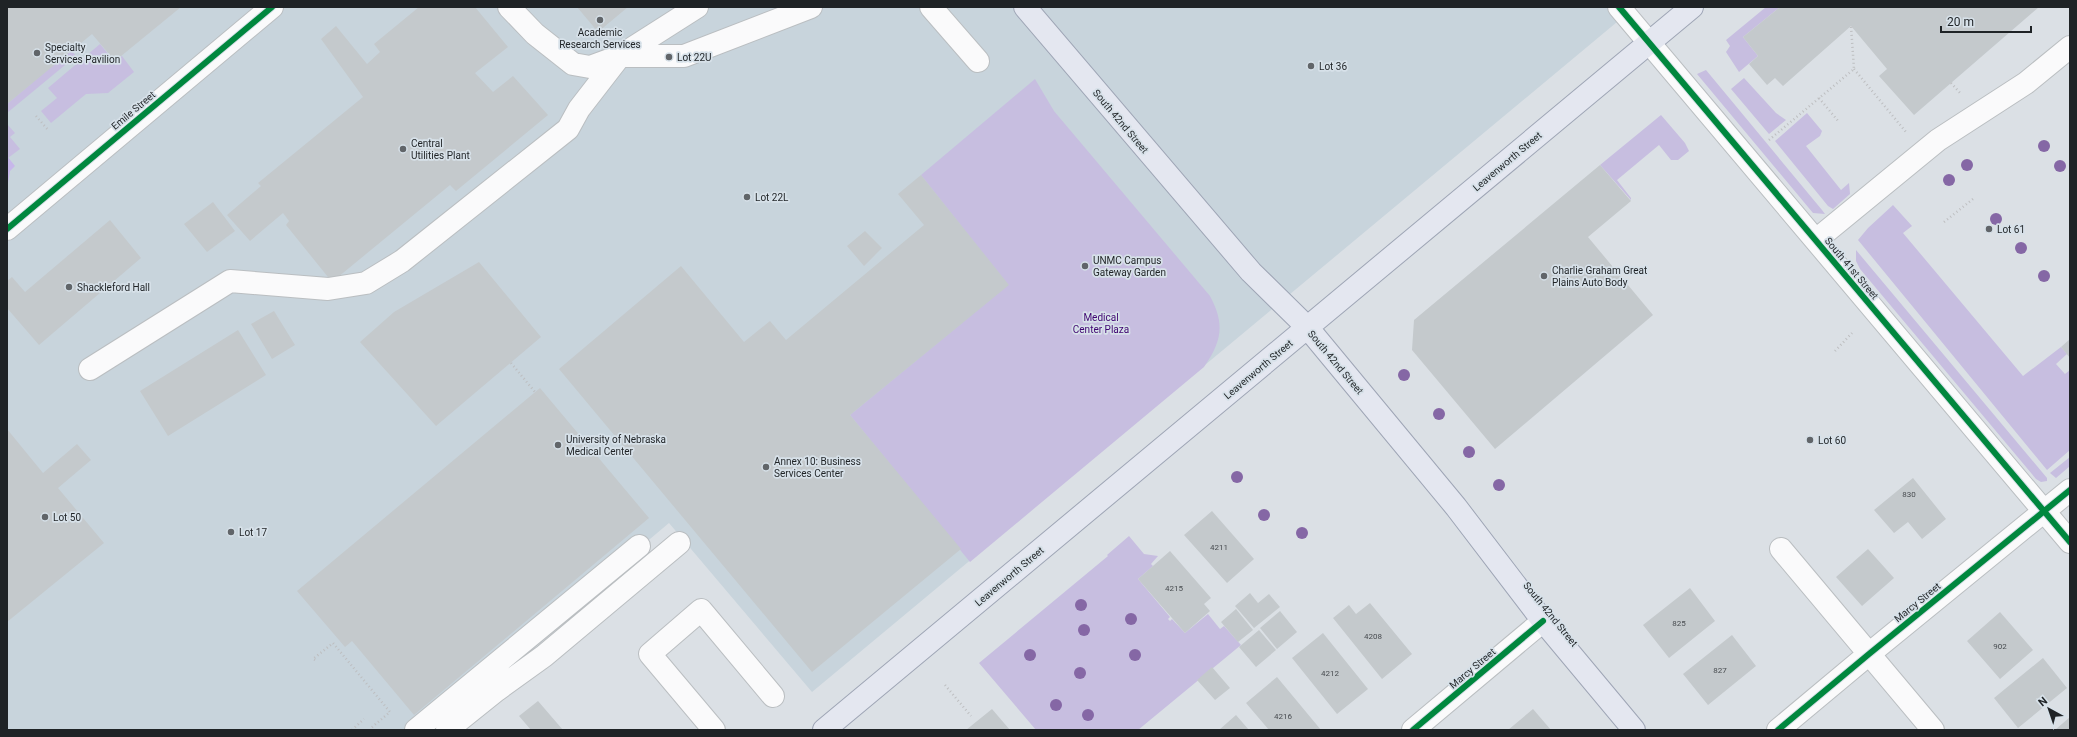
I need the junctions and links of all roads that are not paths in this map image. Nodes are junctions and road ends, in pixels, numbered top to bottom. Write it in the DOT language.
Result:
graph roads {
  1 [pos="272,7"];
  2 [pos="509,7"];
  3 [pos="697,7"];
  4 [pos="812,7"];
  5 [pos="931,7"];
  6 [pos="1025,7"];
  7 [pos="1619,7"];
  8 [pos="1692,7"];
  9 [pos="1649,43"];
  10 [pos="2070,47"];
  11 [pos="620,56"];
  12 [pos="978,61"];
  13 [pos="7,228"];
  14 [pos="1816,240"];
  15 [pos="1307,328"];
  16 [pos="90,369"];
  17 [pos="2070,490"];
  18 [pos="2044,512"];
  19 [pos="2070,542"];
  20 [pos="679,543"];
  21 [pos="639,546"];
  22 [pos="1781,549"];
  23 [pos="1543,621"];
  24 [pos="1869,654"];
  25 [pos="773,696"];
  26 [pos="416,730"];
  27 [pos="447,730"];
  28 [pos="714,730"];
  29 [pos="824,730"];
  30 [pos="1413,730"];
  31 [pos="1634,730"];
  32 [pos="1778,730"];
  33 [pos="1933,730"];
  1 -- 13 [label="street, Emile Street"];
  2 -- 11 [label="street"];
  3 -- 11 [label="street"];
  4 -- 11 [label="street"];
  5 -- 12 [label="street"];
  6 -- 15 [label="main road, South 42nd Street"];
  7 -- 9 [label="street, South 41st Street"];
  8 -- 9 [label="main road, Leavenworth Street"];
  9 -- 14 [label="street, South 41st Street"];
  9 -- 15 [label="main road, Leavenworth Street"];
  10 -- 14 [label="street"];
  11 -- 16 [label="street"];
  14 -- 18 [label="street, South 41st Street"];
  15 -- 23 [label="main road, South 42nd Street"];
  15 -- 29 [label="main road, Leavenworth Street"];
  17 -- 18 [label="street, Marcy Street"];
  18 -- 19 [label="street, South 41st Street"];
  18 -- 24 [label="street, Marcy Street"];
  20 -- 27 [label="street"];
  21 -- 26 [label="street"];
  22 -- 24 [label="street"];
  23 -- 30 [label="street, Marcy Street"];
  23 -- 31 [label="main road, South 42nd Street"];
  24 -- 32 [label="street, Marcy Street"];
  24 -- 33 [label="street"];
  25 -- 28 [label="street"];
}
